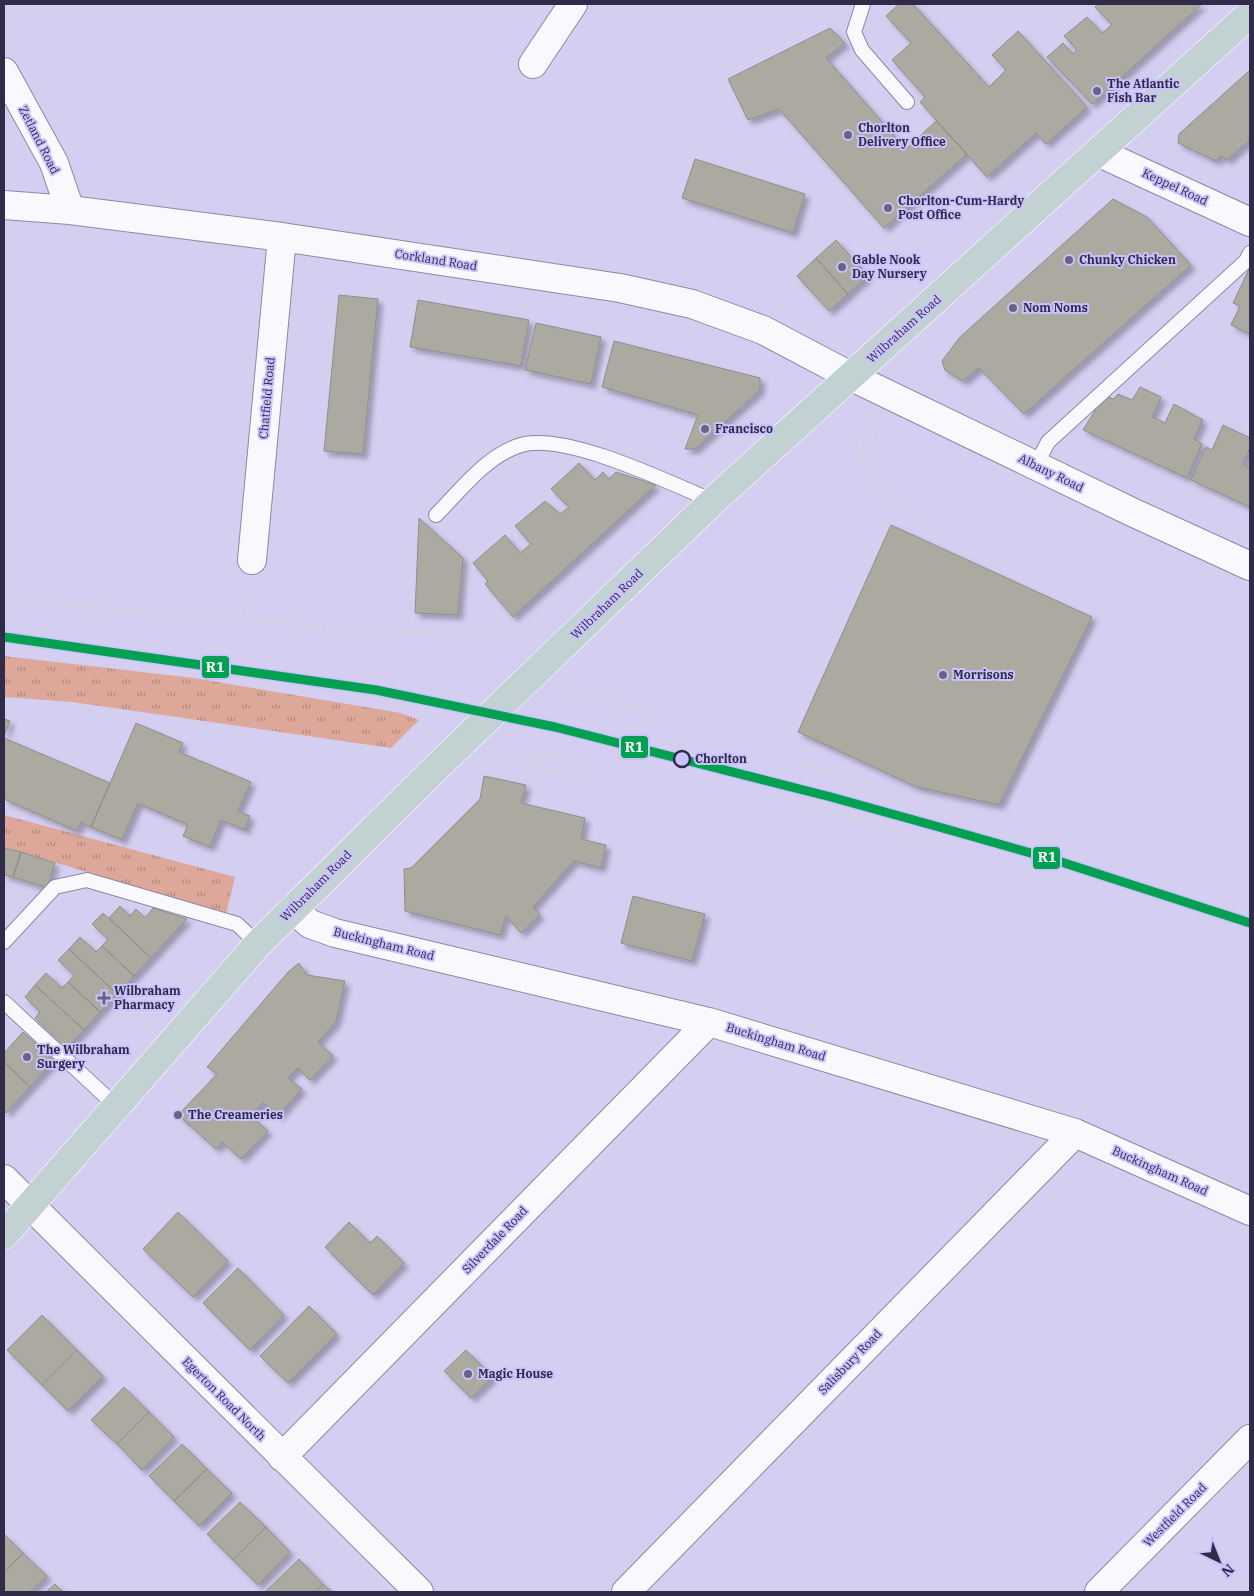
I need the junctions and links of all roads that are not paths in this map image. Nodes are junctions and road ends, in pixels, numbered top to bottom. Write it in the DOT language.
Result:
graph roads {
  1 [pos="573,4"];
  2 [pos="862,4"];
  3 [pos="1250,14"];
  4 [pos="533,64"];
  5 [pos="4,72"];
  6 [pos="907,102"];
  7 [pos="1100,152"];
  8 [pos="4,205"];
  9 [pos="70,210"];
  10 [pos="1250,222"];
  11 [pos="282,237"];
  12 [pos="1250,253"];
  13 [pos="852,377"];
  14 [pos="1036,465"];
  15 [pos="714,501"];
  16 [pos="436,515"];
  17 [pos="252,560"];
  18 [pos="1250,566"];
  19 [pos="293,909"];
  20 [pos="4,942"];
  21 [pos="258,944"];
  22 [pos="4,1002"];
  23 [pos="709,1022"];
  24 [pos="116,1106"];
  25 [pos="1075,1133"];
  26 [pos="4,1179"];
  27 [pos="30,1205"];
  28 [pos="1250,1211"];
  29 [pos="4,1235"];
  30 [pos="1250,1439"];
  31 [pos="282,1457"];
  32 [pos="419,1592"];
  33 [pos="626,1592"];
  34 [pos="1099,1592"];
  1 -- 4 [label="street"];
  2 -- 6 [label="lane"];
  3 -- 7 [label="highway, Wilbraham Road"];
  5 -- 9 [label="street, Zetland Road"];
  7 -- 10 [label="street, Keppel Road"];
  7 -- 13 [label="highway, Wilbraham Road"];
  8 -- 9 [label="street, Corkland Road"];
  9 -- 11 [label="street, Corkland Road"];
  11 -- 13 [label="street, Corkland Road"];
  11 -- 17 [label="street, Chatfield Road"];
  12 -- 14 [label="lane"];
  13 -- 14 [label="street, Albany Road"];
  13 -- 15 [label="highway, Wilbraham Road"];
  14 -- 18 [label="street, Albany Road"];
  15 -- 16 [label="lane"];
  15 -- 19 [label="highway, Wilbraham Road"];
  19 -- 21 [label="highway, Wilbraham Road"];
  19 -- 23 [label="street, Buckingham Road"];
  20 -- 21 [label="lane"];
  21 -- 24 [label="highway, Wilbraham Road"];
  22 -- 24 [label="lane"];
  23 -- 25 [label="street, Buckingham Road"];
  23 -- 31 [label="street, Silverdale Road"];
  24 -- 27 [label="highway, Wilbraham Road"];
  25 -- 28 [label="street, Buckingham Road"];
  25 -- 33 [label="street, Salisbury Road"];
  26 -- 27 [label="street, Egerton Road North"];
  27 -- 29 [label="highway, Wilbraham Road"];
  27 -- 31 [label="street, Egerton Road North"];
  30 -- 34 [label="street, Westfield Road"];
  31 -- 32 [label="street, Egerton Road North"];
}
